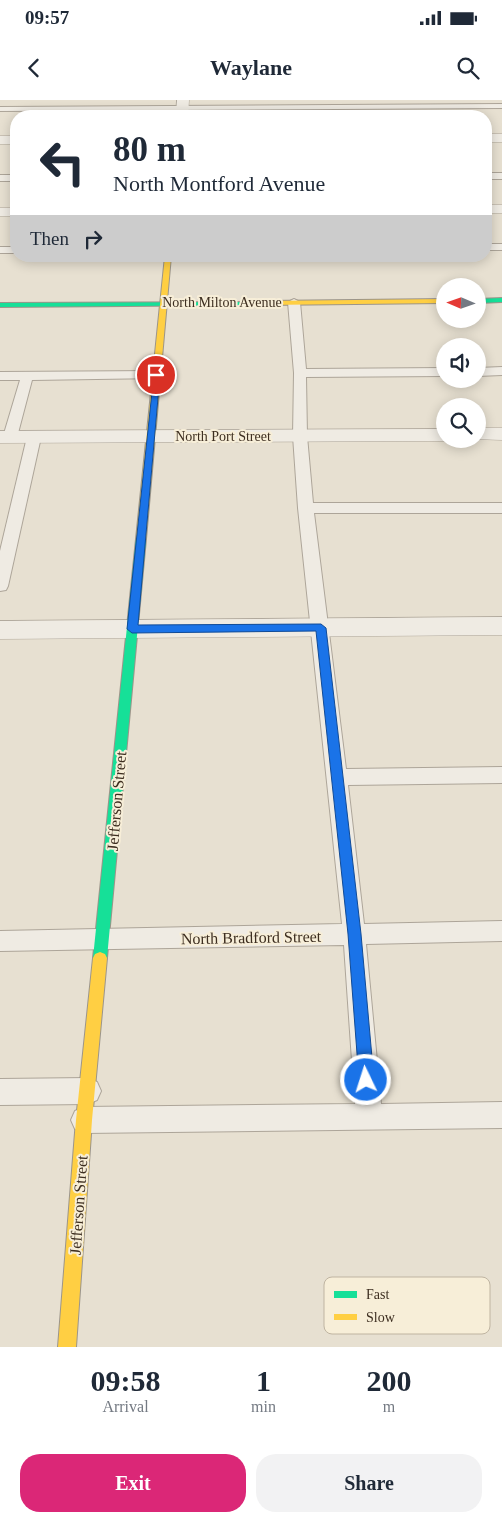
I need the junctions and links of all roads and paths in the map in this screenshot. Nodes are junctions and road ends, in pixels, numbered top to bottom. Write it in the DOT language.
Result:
graph roads {
  1 [pos="423,103"];
  2 [pos="100,104"];
  3 [pos="267,104"];
  4 [pos="502,106"];
  5 [pos="182,108"];
  6 [pos="0,109"];
  7 [pos="167,262"];
  8 [pos="486,300"];
  9 [pos="502,300"];
  10 [pos="436,301"];
  11 [pos="294,302"];
  12 [pos="164,303"];
  13 [pos="0,304"];
  14 [pos="502,371"];
  15 [pos="436,372"];
  16 [pos="486,372"];
  17 [pos="300,373"];
  18 [pos="156,375"];
  19 [pos="0,376"];
  20 [pos="27,376"];
  21 [pos="486,434"];
  22 [pos="502,434"];
  23 [pos="436,435"];
  24 [pos="300,436"];
  25 [pos="5,437"];
  26 [pos="34,437"];
  27 [pos="150,437"];
  28 [pos="306,508"];
  29 [pos="502,508"];
  30 [pos="0,586"];
  31 [pos="502,626"];
  32 [pos="321,628"];
  33 [pos="132,629"];
  34 [pos="0,630"];
  35 [pos="502,775"];
  36 [pos="337,777"];
  37 [pos="502,931"];
  38 [pos="354,934"];
  39 [pos="0,940"];
  40 [pos="102,940"];
  41 [pos="88,1091"];
  42 [pos="0,1092"];
  43 [pos="502,1114"];
  44 [pos="369,1117"];
  45 [pos="84,1120"];
  46 [pos="67,1347"];
  1 -- 3 [label="lane"];
  1 -- 4 [label="lane"];
  2 -- 5 [label="lane"];
  2 -- 6 [label="lane"];
  3 -- 5 [label="lane"];
  7 -- 12 [label="street, Jefferson Street"];
  8 -- 9 [label="street"];
  10 -- 11 [label="street, North Milton Avenue"];
  11 -- 12 [label="street, North Milton Avenue"];
  11 -- 17 [label="lane"];
  12 -- 13 [label="street, North Milton Avenue"];
  12 -- 18 [label="street, Jefferson Street"];
  14 -- 16 [label="lane"];
  15 -- 17 [label="lane"];
  17 -- 24 [label="lane"];
  18 -- 20 [label="lane"];
  18 -- 27 [label="street, Jefferson Street"];
  19 -- 20 [label="lane"];
  20 -- 25 [label="lane"];
  21 -- 22 [label="street"];
  23 -- 24 [label="street, North Port Street"];
  24 -- 27 [label="street, North Port Street"];
  24 -- 28 [label="lane"];
  25 -- 26 [label="street, North Port Street"];
  26 -- 27 [label="street, North Port Street"];
  26 -- 30 [label="lane"];
  27 -- 33 [label="street, Jefferson Street"];
  28 -- 29 [label="lane"];
  28 -- 32 [label="lane"];
  31 -- 32 [label="street"];
  32 -- 33 [label="street"];
  32 -- 36 [label="lane"];
  33 -- 34 [label="street"];
  33 -- 40 [label="street, Jefferson Street"];
  35 -- 36 [label="lane"];
  36 -- 38 [label="lane"];
  37 -- 38 [label="lane, North Bradford Street"];
  38 -- 40 [label="lane, North Bradford Street"];
  38 -- 44 [label="lane"];
  39 -- 40 [label="lane, North Bradford Street"];
  40 -- 41 [label="street, Jefferson Street"];
  41 -- 42 [label="lane"];
  41 -- 45 [label="street, Jefferson Street"];
  43 -- 44 [label="lane"];
  44 -- 45 [label="lane"];
  45 -- 46 [label="street, Jefferson Street"];
}
